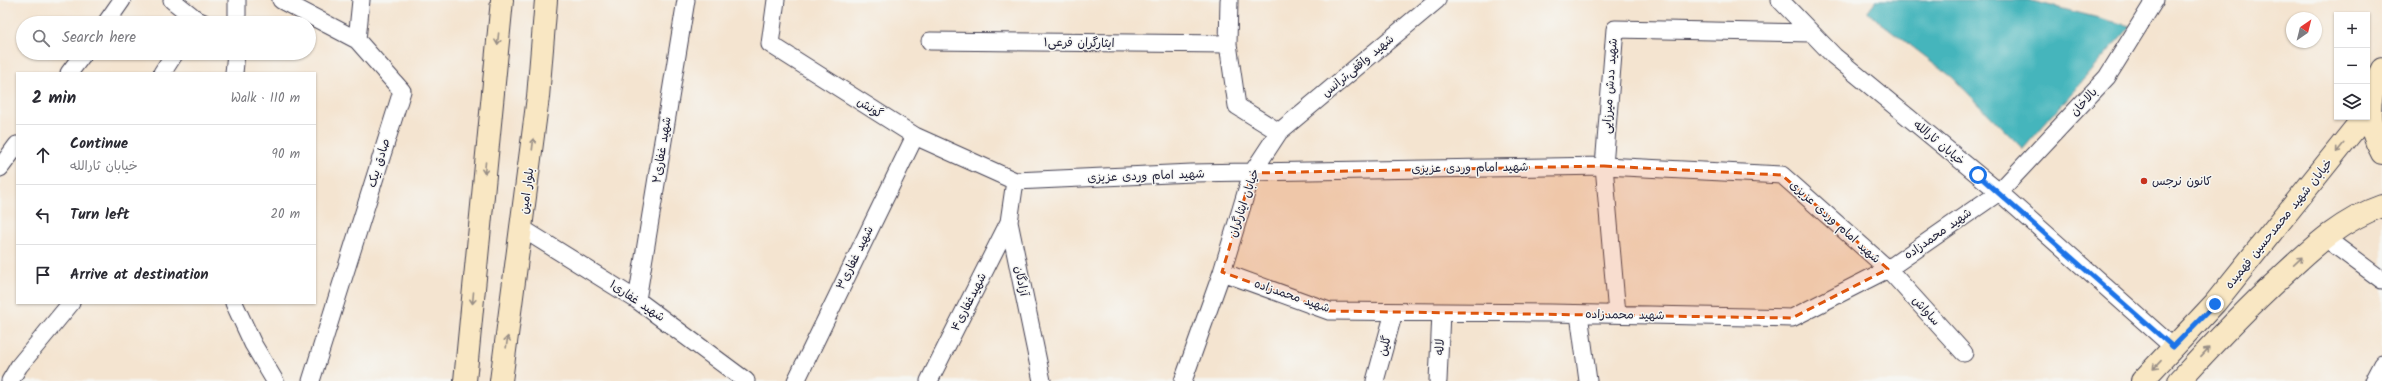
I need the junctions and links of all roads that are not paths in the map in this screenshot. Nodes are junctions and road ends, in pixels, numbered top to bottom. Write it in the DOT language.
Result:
graph roads {
  1 [pos="122,0"];
  2 [pos="172,0"];
  3 [pos="237,0"];
  4 [pos="281,0"];
  5 [pos="361,0"];
  6 [pos="502,0"];
  7 [pos="546,0"];
  8 [pos="686,0"];
  9 [pos="776,0"];
  10 [pos="1230,0"];
  11 [pos="1437,0"];
  12 [pos="1780,0"];
  13 [pos="2155,0"];
  14 [pos="111,16"];
  15 [pos="192,16"];
  16 [pos="237,16"];
  17 [pos="311,16"];
  18 [pos="316,18"];
  19 [pos="1812,33"];
  20 [pos="357,40"];
  21 [pos="930,41"];
  22 [pos="1228,44"];
  23 [pos="79,60"];
  24 [pos="170,60"];
  25 [pos="235,60"];
  26 [pos="2382,69"];
  27 [pos="70,72"];
  28 [pos="163,72"];
  29 [pos="234,72"];
  30 [pos="2370,101"];
  31 [pos="2362,120"];
  32 [pos="2369,120"];
  33 [pos="1279,132"];
  34 [pos="915,136"];
  35 [pos="16,146"];
  36 [pos="2382,153"];
  37 [pos="1604,166"];
  38 [pos="0,168"];
  39 [pos="1252,173"];
  40 [pos="1016,181"];
  41 [pos="1999,192"];
  42 [pos="2382,206"];
  43 [pos="1009,222"];
  44 [pos="523,229"];
  45 [pos="2324,237"];
  46 [pos="1888,269"];
  47 [pos="1222,272"];
  48 [pos="2382,280"];
  49 [pos="637,300"];
  50 [pos="70,304"];
  51 [pos="234,304"];
  52 [pos="1394,312"];
  53 [pos="1441,312"];
  54 [pos="1579,314"];
  55 [pos="1617,314"];
  56 [pos="2173,347"];
  57 [pos="1964,353"];
  58 [pos="2382,364"];
  59 [pos="10,381"];
  60 [pos="275,381"];
  61 [pos="311,381"];
  62 [pos="466,381"];
  63 [pos="501,381"];
  64 [pos="746,381"];
  65 [pos="796,381"];
  66 [pos="929,381"];
  67 [pos="1042,381"];
  68 [pos="1183,381"];
  69 [pos="1375,381"];
  70 [pos="1438,381"];
  71 [pos="1588,381"];
  72 [pos="2142,381"];
  73 [pos="2179,381"];
  74 [pos="2373,381"];
  1 -- 14 [label="street"];
  2 -- 15 [label="street"];
  3 -- 16 [label="street"];
  4 -- 17 [label="street, صادق بیک"];
  5 -- 20 [label="street"];
  6 -- 62 [label="main road, one-way"];
  44 -- 7 [label="main road, بلوار امین, one-way"];
  8 -- 49 [label="street, شهید غفاری۲"];
  9 -- 34 [label="street, گونش"];
  10 -- 22 [label="street"];
  11 -- 33 [label="street, شهید واقفی،ترانس"];
  12 -- 19 [label="street, خیابان ثارالله"];
  13 -- 41 [label="street, بالاخان"];
  18 -- 20 [label="street, صادق بیک"];
  19 -- 37 [label="street, شهید ددش میرزایی"];
  19 -- 41 [label="street, خیابان ثارالله"];
  20 -- 61 [label="street, صادق بیک"];
  21 -- 22 [label="street, ایثارگران فرعی۱"];
  22 -- 33 [label="street"];
  23 -- 27 [label="street"];
  24 -- 28 [label="street"];
  25 -- 29 [label="street"];
  26 -- 30 [label="main road"];
  31 -- 56 [label="main road, خیابان شهید محمدحسین فهمیده, one-way"];
  32 -- 36 [label="main road"];
  33 -- 39 [label="street, خیابان ایثارگران"];
  34 -- 40 [label="street, گونش"];
  34 -- 65 [label="street, شهید غفاری۳"];
  35 -- 38 [label="street"];
  37 -- 39 [label="street, شهید امام وردی عزیزی"];
  37 -- 46 [label="street, شهید امام وردی عزیزی"];
  37 -- 55 [label="street, شهید ددش میرزایی"];
  39 -- 40 [label="street, شهید امام وردی عزیزی"];
  39 -- 47 [label="street, خیابان ایثارگران"];
  40 -- 43 [label="street, آزادگان"];
  41 -- 46 [label="street, شهید محمدزاده"];
  41 -- 56 [label="street, خیابان ثارالله"];
  42 -- 45 [label="main road"];
  43 -- 66 [label="street, شهیدغفاری۴"];
  43 -- 67 [label="street, آزادگان"];
  44 -- 49 [label="street, شهید غفاری۱"];
  63 -- 44 [label="main road, بلوار امین, one-way"];
  45 -- 48 [label="street"];
  73 -- 45 [label="main road, one-way"];
  46 -- 55 [label="street, شهید محمدزاده"];
  46 -- 57 [label="street, ساواش"];
  47 -- 52 [label="street, شهید محمدزاده"];
  47 -- 68 [label="street, خیابان ایثارگران"];
  49 -- 64 [label="street, شهید غفاری۱"];
  50 -- 59 [label="street"];
  51 -- 60 [label="street"];
  52 -- 53 [label="street, شهید محمدزاده"];
  52 -- 69 [label="street, گلین"];
  53 -- 54 [label="street, شهید محمدزاده"];
  53 -- 70 [label="street, لاله"];
  54 -- 55 [label="street, شهید محمدزاده"];
  54 -- 71 [label="street"];
  56 -- 72 [label="main road, خیابان شهید محمدحسین فهمیده, one-way"];
  58 -- 74 [label="street"];
}
